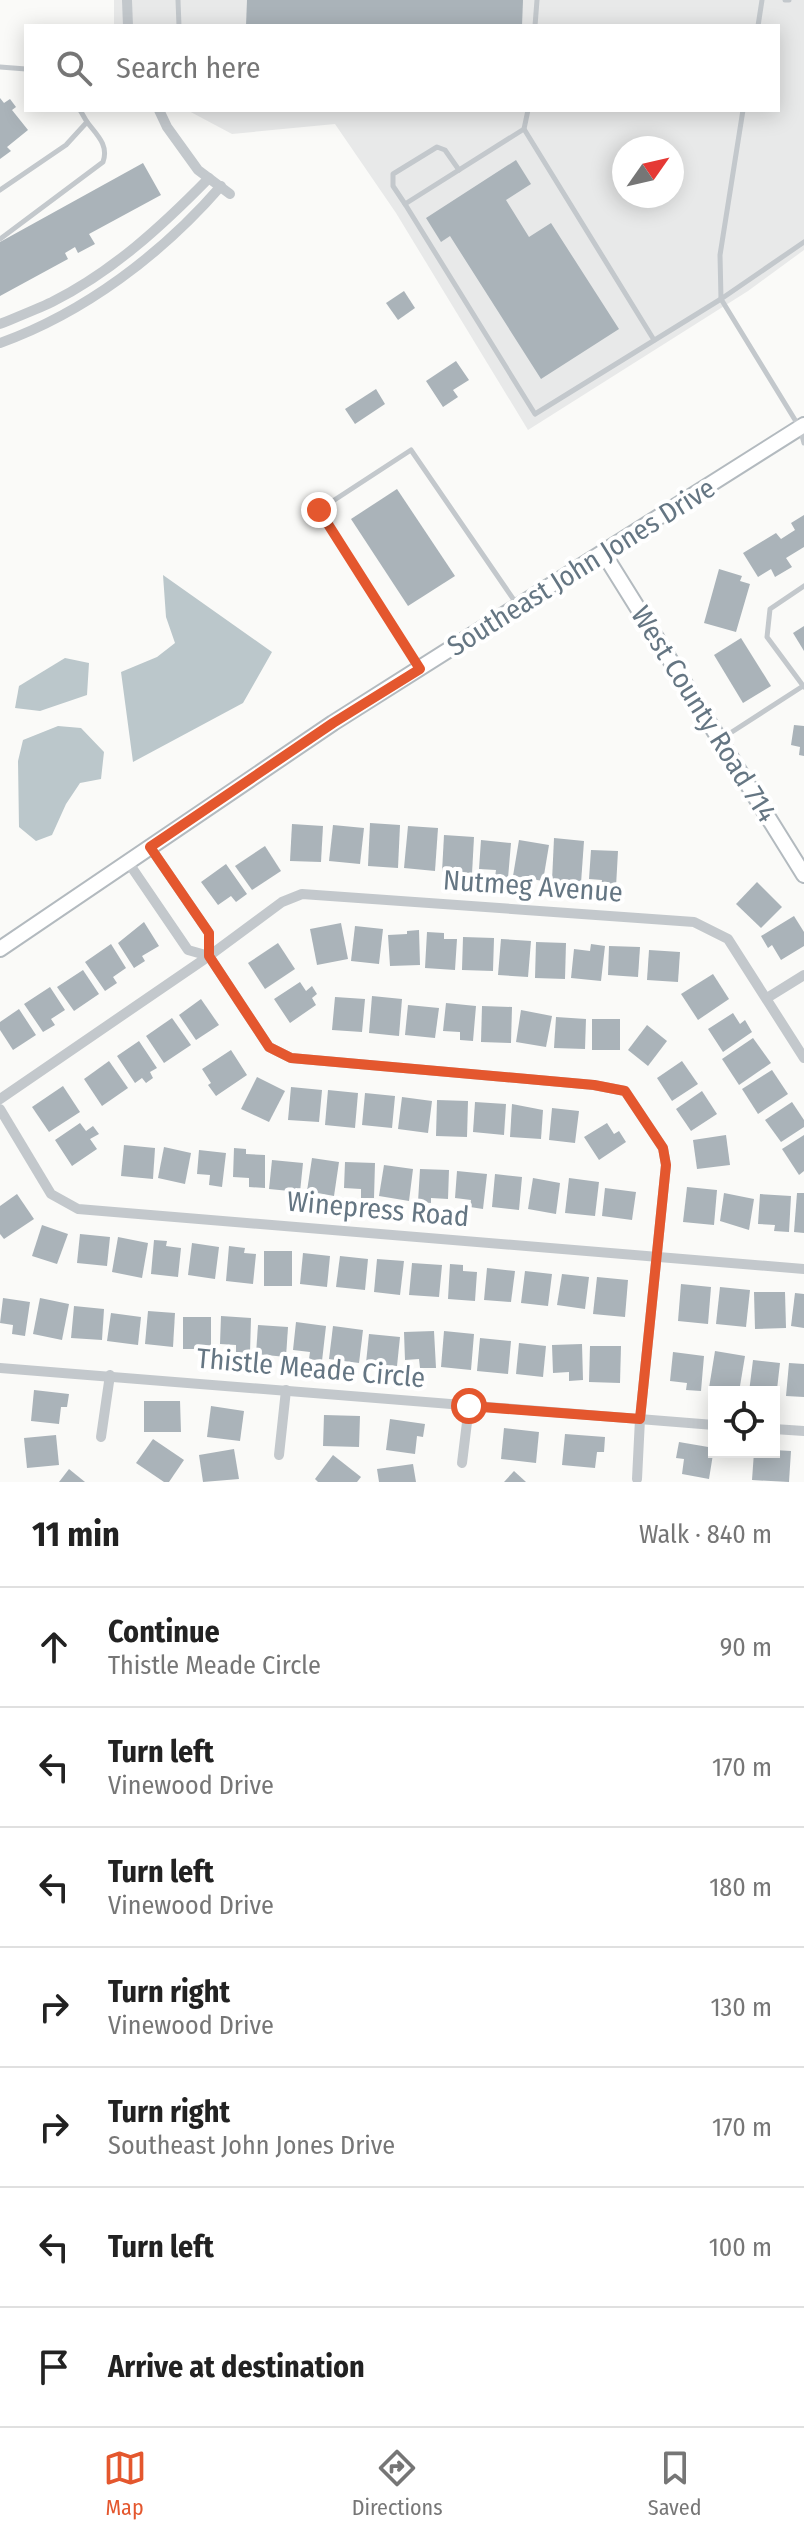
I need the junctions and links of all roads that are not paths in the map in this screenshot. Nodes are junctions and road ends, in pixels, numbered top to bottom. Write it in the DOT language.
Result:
graph roads {
  1 [pos="127,0"];
  2 [pos="178,0"];
  3 [pos="537,0"];
  4 [pos="762,0"];
  5 [pos="128,24"];
  6 [pos="179,24"];
  7 [pos="535,24"];
  8 [pos="758,24"];
  9 [pos="0,67"];
  10 [pos="24,69"];
  11 [pos="81,112"];
  12 [pos="160,112"];
  13 [pos="528,112"];
  14 [pos="743,112"];
  15 [pos="87,122"];
  16 [pos="524,129"];
  17 [pos="459,170"];
  18 [pos="209,178"];
  19 [pos="221,186"];
  20 [pos="0,190"];
  21 [pos="230,194"];
  22 [pos="405,204"];
  23 [pos="0,239"];
  24 [pos="804,242"];
  25 [pos="721,299"];
  26 [pos="0,324"];
  27 [pos="654,340"];
  28 [pos="0,343"];
  29 [pos="803,428"];
  30 [pos="804,443"];
  31 [pos="604,554"];
  32 [pos="804,586"];
  33 [pos="519,607"];
  34 [pos="420,669"];
  35 [pos="804,687"];
  36 [pos="720,739"];
  37 [pos="150,847"];
  38 [pos="128,862"];
  39 [pos="804,875"];
  40 [pos="0,949"];
  41 [pos="209,956"];
  42 [pos="804,975"];
  43 [pos="767,998"];
  44 [pos="804,1058"];
  45 [pos="0,1099"];
  46 [pos="0,1109"];
  47 [pos="657,1255"];
  48 [pos="804,1269"];
  49 [pos="0,1368"];
  50 [pos="110,1375"];
  51 [pos="286,1390"];
  52 [pos="469,1406"];
  53 [pos="640,1419"];
  54 [pos="708,1425"];
  55 [pos="780,1429"];
  56 [pos="804,1431"];
  57 [pos="101,1437"];
  58 [pos="279,1455"];
  59 [pos="462,1463"];
  60 [pos="637,1479"];
  1 -- 5 [label="street"];
  2 -- 6 [label="lane"];
  3 -- 7 [label="lane"];
  4 -- 8 [label="lane"];
  9 -- 10 [label="lane"];
  11 -- 15 [label="lane"];
  12 -- 18 [label="street"];
  13 -- 16 [label="lane"];
  14 -- 25 [label="lane"];
  15 -- 20 [label="lane"];
  15 -- 23 [label="lane"];
  16 -- 17 [label="lane"];
  16 -- 27 [label="lane"];
  17 -- 22 [label="lane"];
  17 -- 22 [label="lane"];
  18 -- 19 [label="street"];
  18 -- 26 [label="street"];
  19 -- 21 [label="street"];
  19 -- 28 [label="street"];
  22 -- 27 [label="lane"];
  24 -- 25 [label="lane"];
  25 -- 27 [label="lane"];
  25 -- 29 [label="lane"];
  29 -- 30 [label="lane"];
  29 -- 31 [label="main road, Southeast John Jones Drive"];
  31 -- 33 [label="main road, Southeast John Jones Drive"];
  31 -- 36 [label="main road, West County Road 714"];
  32 -- 35 [label="lane"];
  33 -- 34 [label="main road, Southeast John Jones Drive"];
  33 -- 34 [label="lane"];
  34 -- 37 [label="main road, Southeast John Jones Drive"];
  35 -- 36 [label="lane"];
  36 -- 39 [label="main road, West County Road 714"];
  37 -- 38 [label="main road, Southeast John Jones Drive"];
  37 -- 41 [label="street"];
  38 -- 40 [label="main road, Southeast John Jones Drive"];
  38 -- 41 [label="street"];
  41 -- 43 [label="street, Nutmeg Avenue"];
  41 -- 45 [label="street"];
  41 -- 47 [label="street"];
  42 -- 43 [label="street"];
  43 -- 44 [label="street, Nutmeg Avenue"];
  46 -- 47 [label="street, Winepress Road"];
  47 -- 48 [label="street, Winepress Road"];
  47 -- 53 [label="street"];
  49 -- 50 [label="street, Thistle Meade Circle"];
  50 -- 51 [label="street, Thistle Meade Circle"];
  50 -- 57 [label="street"];
  51 -- 52 [label="street, Thistle Meade Circle"];
  51 -- 58 [label="street"];
  52 -- 53 [label="street, Thistle Meade Circle"];
  52 -- 59 [label="street"];
  53 -- 54 [label="street, Thistle Meade Circle"];
  53 -- 60 [label="street"];
  55 -- 56 [label="street"];
}
